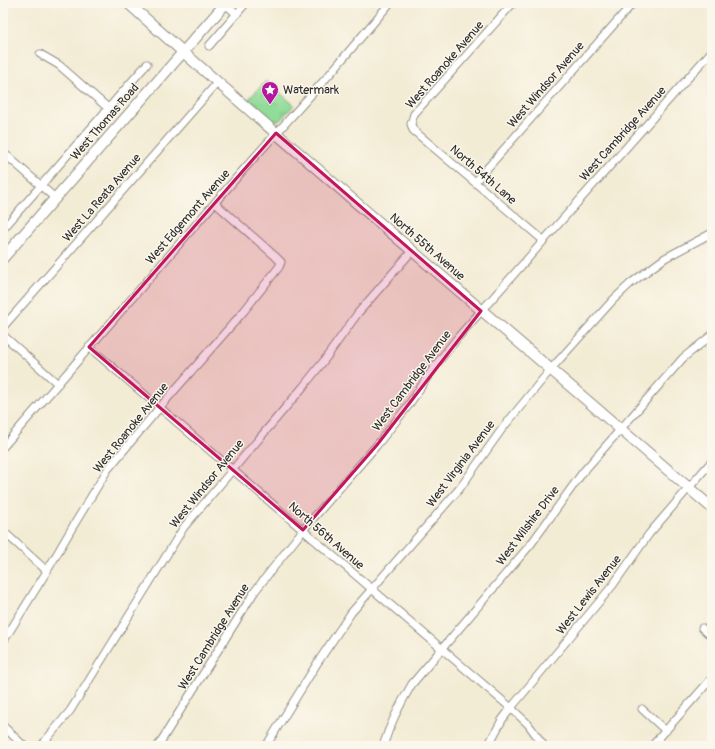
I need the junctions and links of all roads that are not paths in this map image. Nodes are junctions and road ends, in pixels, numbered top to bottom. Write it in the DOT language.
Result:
graph roads {
  1 [pos="128,3"];
  2 [pos="246,3"];
  3 [pos="390,3"];
  4 [pos="513,3"];
  5 [pos="633,3"];
  6 [pos="226,4"];
  7 [pos="237,14"];
  8 [pos="209,46"];
  9 [pos="182,52"];
  10 [pos="40,54"];
  11 [pos="711,54"];
  12 [pos="147,64"];
  13 [pos="218,82"];
  14 [pos="108,108"];
  15 [pos="411,124"];
  16 [pos="276,133"];
  17 [pos="6,155"];
  18 [pos="475,182"];
  19 [pos="41,186"];
  20 [pos="55,198"];
  21 [pos="215,203"];
  22 [pos="3,229"];
  23 [pos="712,233"];
  24 [pos="543,240"];
  25 [pos="412,251"];
  26 [pos="3,258"];
  27 [pos="481,310"];
  28 [pos="3,328"];
  29 [pos="3,335"];
  30 [pos="712,335"];
  31 [pos="89,347"];
  32 [pos="551,369"];
  33 [pos="58,384"];
  34 [pos="160,407"];
  35 [pos="621,430"];
  36 [pos="3,447"];
  37 [pos="712,461"];
  38 [pos="232,469"];
  39 [pos="689,488"];
  40 [pos="712,508"];
  41 [pos="303,530"];
  42 [pos="3,531"];
  43 [pos="47,571"];
  44 [pos="371,589"];
  45 [pos="702,628"];
  46 [pos="712,637"];
  47 [pos="3,642"];
  48 [pos="442,649"];
  49 [pos="712,678"];
  50 [pos="511,708"];
  51 [pos="642,709"];
  52 [pos="3,726"];
  53 [pos="666,731"];
  54 [pos="24,746"];
  55 [pos="41,746"];
  56 [pos="158,746"];
  57 [pos="266,746"];
  58 [pos="383,746"];
  59 [pos="488,746"];
  60 [pos="544,746"];
  61 [pos="652,746"];
  1 -- 9 [label="street, North 55th Avenue"];
  2 -- 7 [label="street"];
  3 -- 16 [label="street, West Edgemont Avenue"];
  4 -- 15 [label="street, West Roanoke Avenue"];
  5 -- 18 [label="street, West Windsor Avenue"];
  6 -- 7 [label="street"];
  6 -- 9 [label="street, West Thomas Road"];
  7 -- 8 [label="street"];
  9 -- 13 [label="street, North 55th Avenue"];
  9 -- 20 [label="street, West Thomas Road"];
  10 -- 14 [label="street"];
  11 -- 24 [label="street, West Cambridge Avenue"];
  12 -- 14 [label="street, West Thomas Road"];
  13 -- 16 [label="street, North 55th Avenue"];
  13 -- 28 [label="street, West La Reata Avenue"];
  14 -- 19 [label="street, West Thomas Road"];
  15 -- 18 [label="street, North 54th Lane"];
  16 -- 21 [label="street, West Edgemont Avenue"];
  16 -- 25 [label="street, North 55th Avenue"];
  17 -- 19 [label="street"];
  18 -- 24 [label="street, North 54th Lane"];
  19 -- 20 [label="street"];
  19 -- 22 [label="street, West Thomas Road"];
  20 -- 26 [label="street, West Thomas Road"];
  21 -- 31 [label="street, West Edgemont Avenue"];
  21 -- 34 [label="street, West Roanoke Avenue"];
  23 -- 32 [label="street, West Virginia Avenue"];
  24 -- 27 [label="street, West Cambridge Avenue"];
  25 -- 27 [label="street, North 55th Avenue"];
  25 -- 38 [label="street, West Windsor Avenue"];
  27 -- 32 [label="street, North 55th Avenue"];
  27 -- 41 [label="street, West Cambridge Avenue"];
  29 -- 33 [label="street"];
  30 -- 35 [label="street, West Wilshire Drive"];
  31 -- 33 [label="street, West Edgemont Avenue"];
  31 -- 34 [label="street, North 56th Avenue"];
  32 -- 35 [label="street, North 55th Avenue"];
  32 -- 44 [label="street, West Virginia Avenue"];
  33 -- 36 [label="street, West Edgemont Avenue"];
  34 -- 38 [label="street, North 56th Avenue"];
  34 -- 43 [label="street, West Roanoke Avenue"];
  35 -- 39 [label="street, North 55th Avenue"];
  35 -- 48 [label="street, West Wilshire Drive"];
  37 -- 39 [label="street, West Lewis Avenue"];
  38 -- 41 [label="street, North 56th Avenue"];
  38 -- 55 [label="street, West Windsor Avenue"];
  39 -- 40 [label="street, North 55th Avenue"];
  39 -- 50 [label="street, West Lewis Avenue"];
  41 -- 44 [label="street, North 56th Avenue"];
  41 -- 56 [label="street, West Cambridge Avenue"];
  42 -- 43 [label="street"];
  43 -- 47 [label="street, West Roanoke Avenue"];
  44 -- 48 [label="street, North 56th Avenue"];
  44 -- 57 [label="street, West Virginia Avenue"];
  45 -- 46 [label="street"];
  48 -- 50 [label="street, North 56th Avenue"];
  48 -- 58 [label="street, West Wilshire Drive"];
  49 -- 53 [label="street"];
  50 -- 59 [label="street, West Lewis Avenue"];
  50 -- 60 [label="street, North 56th Avenue"];
  51 -- 53 [label="street"];
  52 -- 54 [label="street"];
  53 -- 61 [label="street"];
}
